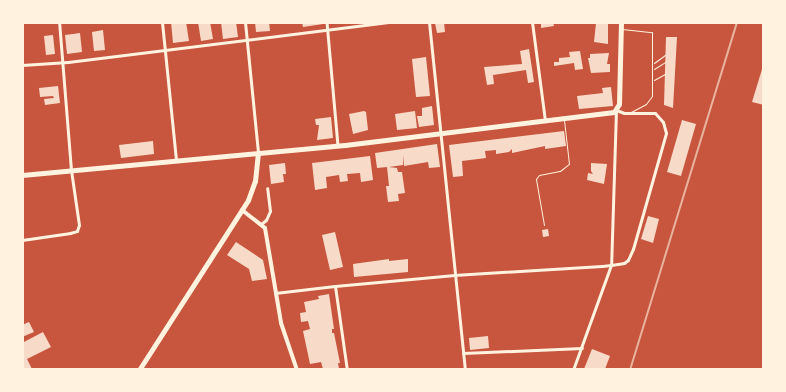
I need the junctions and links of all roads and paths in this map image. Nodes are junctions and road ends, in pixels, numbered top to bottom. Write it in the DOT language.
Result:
graph roads {
  1 [pos="59,22"];
  2 [pos="162,22"];
  3 [pos="245,22"];
  4 [pos="327,22"];
  5 [pos="391,22"];
  6 [pos="429,22"];
  7 [pos="532,22"];
  8 [pos="620,22"];
  9 [pos="620,29"];
  10 [pos="328,30"];
  11 [pos="247,40"];
  12 [pos="164,50"];
  13 [pos="665,55"];
  14 [pos="62,62"];
  15 [pos="665,62"];
  16 [pos="653,63"];
  17 [pos="22,65"];
  18 [pos="653,70"];
  19 [pos="665,74"];
  20 [pos="653,80"];
  21 [pos="616,110"];
  22 [pos="628,113"];
  23 [pos="564,119"];
  24 [pos="545,121"];
  25 [pos="440,134"];
  26 [pos="338,145"];
  27 [pos="258,154"];
  28 [pos="176,160"];
  29 [pos="72,170"];
  30 [pos="22,176"];
  31 [pos="267,188"];
  32 [pos="242,210"];
  33 [pos="261,224"];
  34 [pos="544,225"];
  35 [pos="22,240"];
  36 [pos="611,265"];
  37 [pos="454,275"];
  38 [pos="335,286"];
  39 [pos="275,293"];
  40 [pos="582,348"];
  41 [pos="463,353"];
  42 [pos="139,370"];
  43 [pos="297,370"];
  44 [pos="347,370"];
  45 [pos="465,370"];
  46 [pos="573,370"];
  1 -- 14 [label="street"];
  2 -- 12 [label="street"];
  3 -- 11 [label="street"];
  4 -- 10 [label="street"];
  5 -- 10 [label="street"];
  6 -- 25 [label="street"];
  7 -- 24 [label="street"];
  8 -- 9 [label="main road"];
  9 -- 16 [label="lane"];
  9 -- 21 [label="main road"];
  10 -- 11 [label="street"];
  10 -- 26 [label="street"];
  11 -- 12 [label="street"];
  11 -- 27 [label="street"];
  12 -- 14 [label="street"];
  12 -- 28 [label="street"];
  13 -- 16 [label="lane"];
  14 -- 17 [label="street"];
  14 -- 29 [label="street"];
  15 -- 18 [label="lane"];
  16 -- 18 [label="lane"];
  18 -- 20 [label="lane"];
  19 -- 20 [label="lane"];
  20 -- 22 [label="lane"];
  21 -- 22 [label="street"];
  21 -- 23 [label="main road"];
  21 -- 36 [label="street"];
  22 -- 36 [label="street"];
  23 -- 24 [label="main road"];
  23 -- 34 [label="lane"];
  24 -- 25 [label="main road"];
  25 -- 26 [label="main road"];
  25 -- 37 [label="street"];
  26 -- 27 [label="main road"];
  27 -- 28 [label="main road"];
  27 -- 32 [label="main road"];
  28 -- 29 [label="main road"];
  29 -- 30 [label="main road"];
  29 -- 35 [label="street"];
  31 -- 33 [label="street"];
  32 -- 33 [label="street"];
  32 -- 42 [label="main road"];
  33 -- 39 [label="street"];
  36 -- 37 [label="street"];
  36 -- 40 [label="street"];
  37 -- 38 [label="street"];
  37 -- 41 [label="street"];
  38 -- 39 [label="street"];
  38 -- 44 [label="street"];
  39 -- 43 [label="street"];
  40 -- 41 [label="street"];
  40 -- 46 [label="street"];
  41 -- 45 [label="street"];
}
